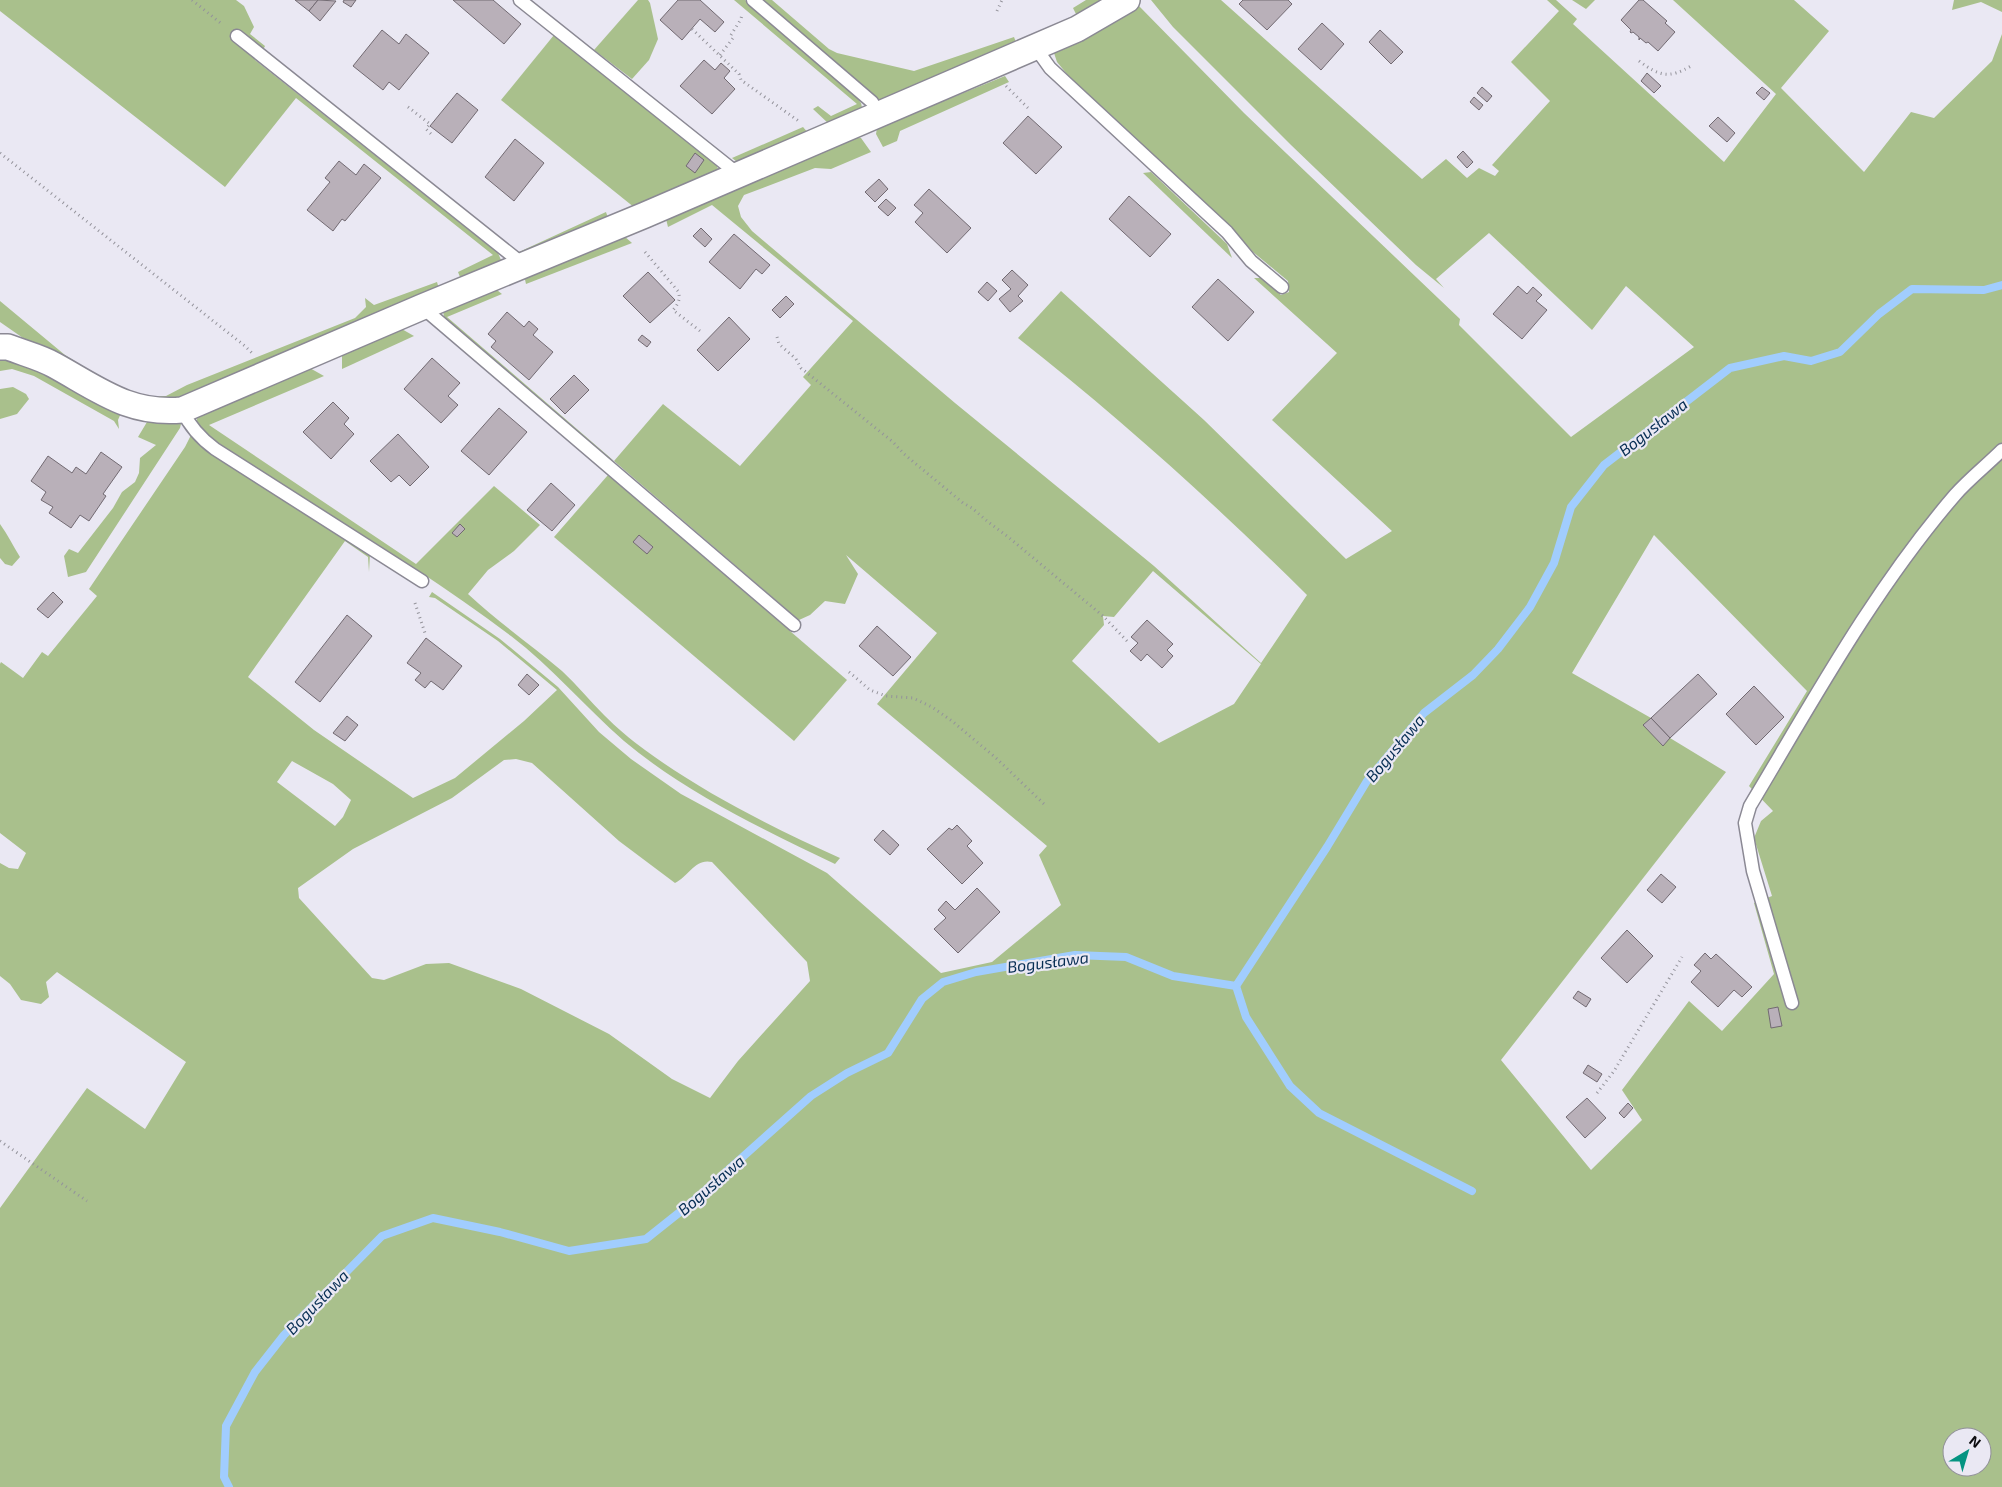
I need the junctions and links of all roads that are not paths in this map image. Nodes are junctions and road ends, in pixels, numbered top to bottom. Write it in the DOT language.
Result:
graph roads {
  1 [pos="520,0"];
  2 [pos="1127,0"];
  3 [pos="748,4"];
  4 [pos="237,36"];
  5 [pos="1035,47"];
  6 [pos="879,114"];
  7 [pos="738,174"];
  8 [pos="524,265"];
  9 [pos="1282,287"];
  10 [pos="422,307"];
  11 [pos="3,344"];
  12 [pos="182,410"];
  13 [pos="2002,450"];
  14 [pos="422,581"];
  15 [pos="794,625"];
  16 [pos="1792,1003"];
  1 -- 7 [label="lane"];
  2 -- 5 [label="street"];
  3 -- 6 [label="lane"];
  4 -- 8 [label="lane"];
  5 -- 6 [label="street"];
  5 -- 9 [label="lane"];
  6 -- 7 [label="street"];
  7 -- 8 [label="street"];
  8 -- 10 [label="street"];
  10 -- 12 [label="street"];
  10 -- 15 [label="lane"];
  11 -- 12 [label="street"];
  12 -- 14 [label="lane"];
  13 -- 16 [label="lane"];
}
